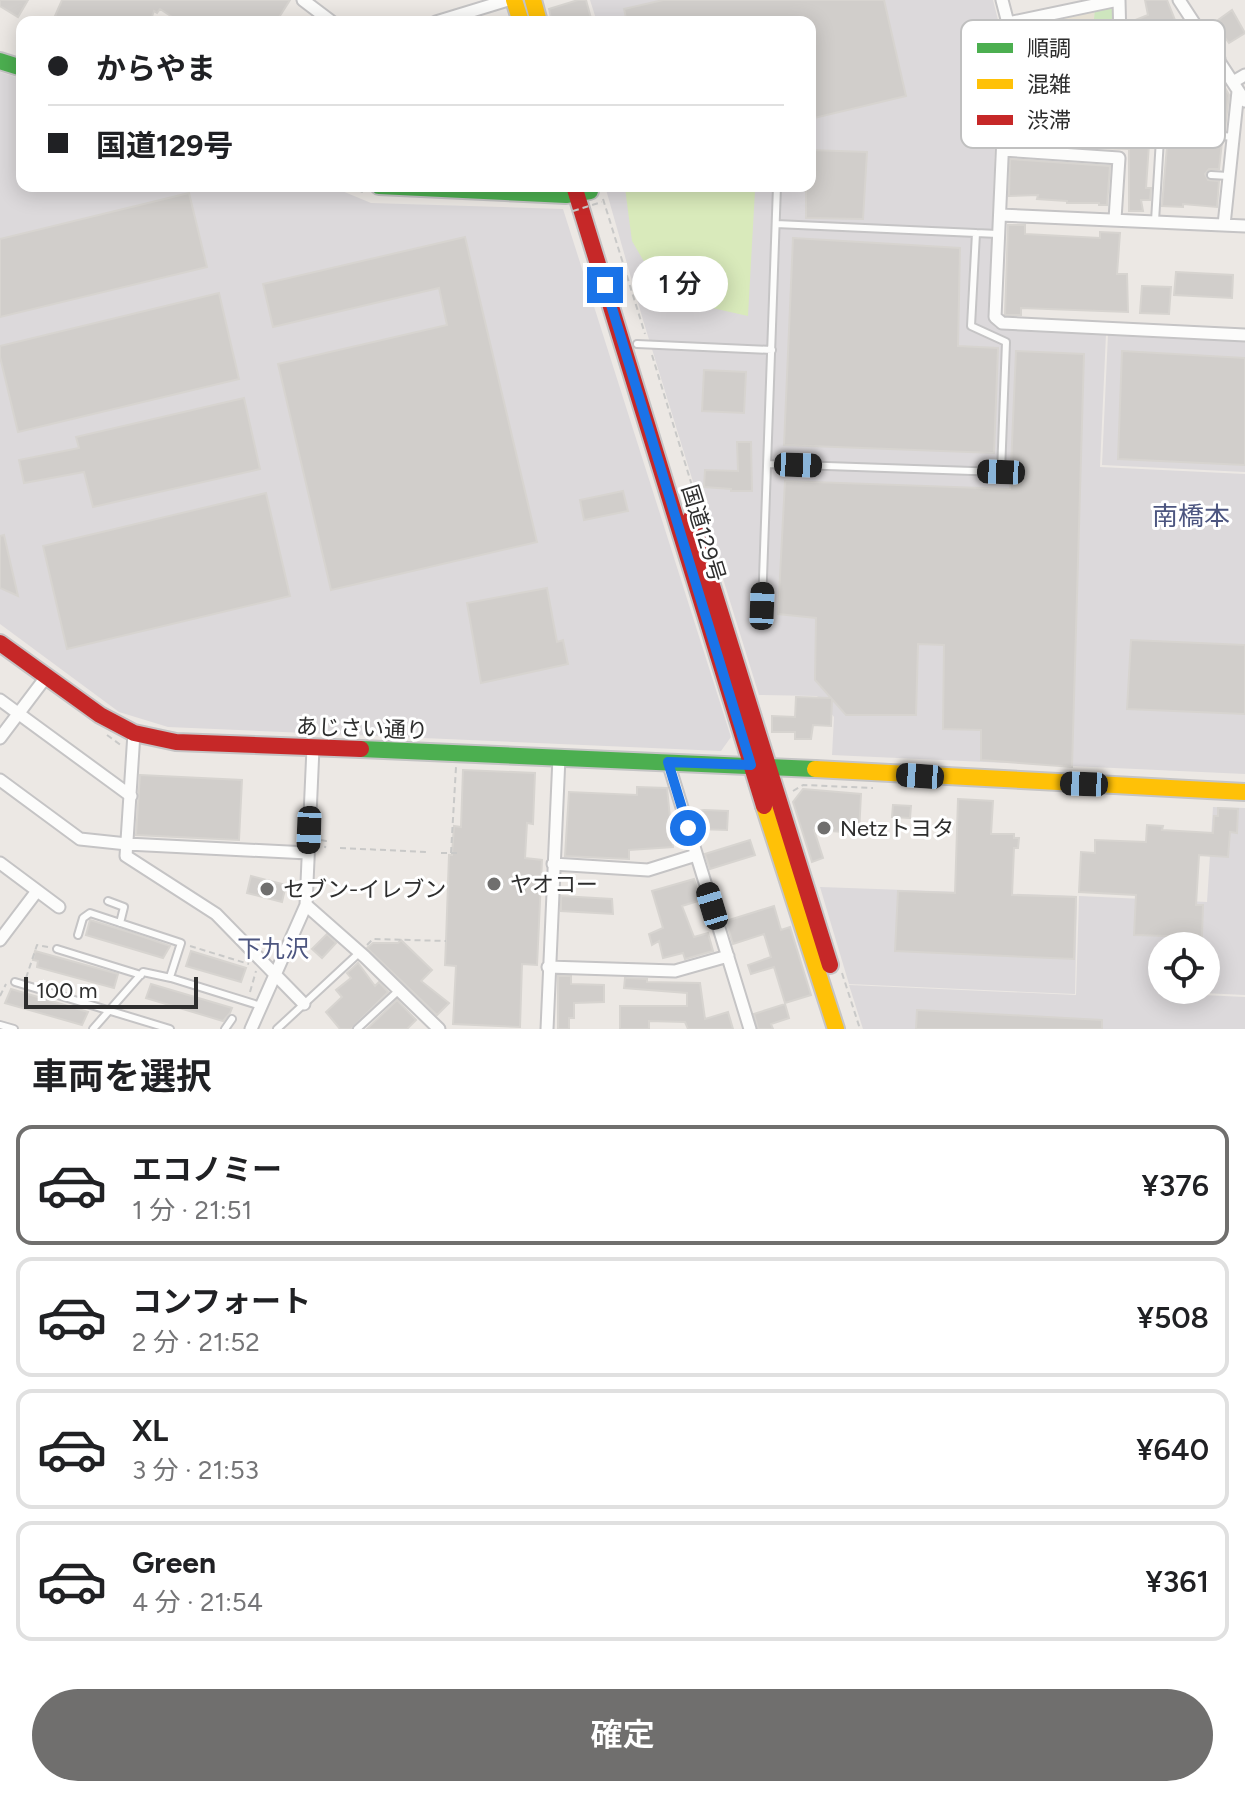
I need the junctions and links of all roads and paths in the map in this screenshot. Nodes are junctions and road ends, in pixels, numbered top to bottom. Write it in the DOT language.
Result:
graph roads {
  1 [pos="303,0"];
  2 [pos="511,0"];
  3 [pos="1002,0"];
  4 [pos="1119,0"];
  5 [pos="1179,0"];
  6 [pos="324,16"];
  7 [pos="457,16"];
  8 [pos="1007,20"];
  9 [pos="1022,20"];
  10 [pos="1119,20"];
  11 [pos="1193,20"];
  12 [pos="1225,69"];
  13 [pos="1245,75"];
  14 [pos="1239,91"];
  15 [pos="1225,136"];
  16 [pos="1233,137"];
  17 [pos="1159,148"];
  18 [pos="1003,150"];
  19 [pos="1147,170"];
  20 [pos="1158,171"];
  21 [pos="1211,175"];
  22 [pos="1229,176"];
  23 [pos="564,192"];
  24 [pos="777,192"];
  25 [pos="589,193"];
  26 [pos="573,211"];
  27 [pos="1000,215"];
  28 [pos="1115,219"];
  29 [pos="1155,221"];
  30 [pos="776,224"];
  31 [pos="1224,225"];
  32 [pos="1245,226"];
  33 [pos="976,233"];
  34 [pos="998,234"];
  35 [pos="1245,335"];
  36 [pos="643,345"];
  37 [pos="772,350"];
  38 [pos="769,464"];
  39 [pos="762,606"];
  40 [pos="0,643"];
  41 [pos="46,677"];
  42 [pos="0,700"];
  43 [pos="18,713"];
  44 [pos="134,733"];
  45 [pos="0,738"];
  46 [pos="313,748"];
  47 [pos="559,757"];
  48 [pos="668,762"];
  49 [pos="461,764"];
  50 [pos="751,765"];
  51 [pos="770,766"];
  52 [pos="0,780"];
  53 [pos="875,788"];
  54 [pos="1245,792"];
  55 [pos="131,796"];
  56 [pos="791,796"];
  57 [pos="315,840"];
  58 [pos="127,844"];
  59 [pos="325,848"];
  60 [pos="340,848"];
  61 [pos="428,852"];
  62 [pos="308,853"];
  63 [pos="441,853"];
  64 [pos="451,853"];
  65 [pos="460,853"];
  66 [pos="696,855"];
  67 [pos="0,863"];
  68 [pos="553,864"];
  69 [pos="37,891"];
  70 [pos="108,901"];
  71 [pos="306,905"];
  72 [pos="59,907"];
  73 [pos="120,923"];
  74 [pos="78,935"];
  75 [pos="0,940"];
  76 [pos="446,941"];
  77 [pos="181,943"];
  78 [pos="57,949"];
  79 [pos="361,950"];
  80 [pos="728,956"];
  81 [pos="548,967"];
  82 [pos="841,967"];
  83 [pos="141,975"];
  84 [pos="275,975"];
  85 [pos="170,977"];
  86 [pos="15,982"];
  87 [pos="24,985"];
  88 [pos="398,991"];
  89 [pos="0,996"];
  90 [pos="247,1000"];
  91 [pos="304,1004"];
  92 [pos="261,1006"];
  93 [pos="109,1011"];
  94 [pos="232,1019"];
  95 [pos="0,1025"];
  96 [pos="432,1027"];
  97 [pos="842,1027"];
  98 [pos="14,1029"];
  99 [pos="93,1029"];
  100 [pos="170,1029"];
  101 [pos="225,1029"];
  102 [pos="251,1029"];
  103 [pos="277,1029"];
  104 [pos="357,1029"];
  105 [pos="547,1029"];
  106 [pos="750,1029"];
  1 -- 6 [label="street"];
  2 -- 7 [label="street"];
  3 -- 8 [label="street"];
  4 -- 9 [label="street"];
  4 -- 10 [label="street"];
  5 -- 11 [label="street"];
  12 -- 14 [label="street"];
  13 -- 14 [label="street"];
  14 -- 16 [label="street"];
  15 -- 16 [label="lane"];
  16 -- 22 [label="street"];
  17 -- 20 [label="lane"];
  18 -- 27 [label="street"];
  18 -- 28 [label="street"];
  19 -- 20 [label="lane"];
  20 -- 29 [label="lane"];
  21 -- 22 [label="lane"];
  22 -- 31 [label="street"];
  23 -- 25 [label="main road"];
  24 -- 30 [label="lane"];
  25 -- 26 [label="path, bridge"];
  25 -- 36 [label="main road, 国道129号"];
  25 -- 36 [label="path"];
  25 -- 50 [label="main road, 国道129号"];
  27 -- 28 [label="street"];
  27 -- 34 [label="street"];
  28 -- 29 [label="street"];
  29 -- 31 [label="street"];
  30 -- 33 [label="lane"];
  30 -- 37 [label="lane"];
  31 -- 32 [label="street"];
  33 -- 34 [label="lane"];
  33 -- 38 [label="lane"];
  34 -- 35 [label="street"];
  36 -- 37 [label="lane"];
  36 -- 51 [label="main road, 国道129号"];
  37 -- 38 [label="lane"];
  38 -- 39 [label="lane"];
  40 -- 41 [label="main road, あじさい通り"];
  41 -- 43 [label="street"];
  41 -- 44 [label="main road, あじさい通り"];
  42 -- 43 [label="street"];
  43 -- 45 [label="street"];
  43 -- 55 [label="street"];
  44 -- 46 [label="main road, あじさい通り"];
  44 -- 55 [label="street"];
  46 -- 47 [label="main road, あじさい通り"];
  46 -- 62 [label="street"];
  47 -- 48 [label="main road, あじさい通り"];
  47 -- 68 [label="street"];
  48 -- 50 [label="main road, あじさい通り"];
  48 -- 66 [label="street"];
  49 -- 64 [label="path"];
  50 -- 51 [label="main road, あじさい通り"];
  50 -- 97 [label="main road, 国道129号"];
  51 -- 54 [label="main road"];
  51 -- 97 [label="main road, 国道129号"];
  52 -- 58 [label="street"];
  53 -- 56 [label="path"];
  55 -- 58 [label="street"];
  57 -- 59 [label="path"];
  58 -- 62 [label="street"];
  58 -- 84 [label="street"];
  60 -- 61 [label="path"];
  62 -- 71 [label="street"];
  63 -- 64 [label="path"];
  64 -- 65 [label="path"];
  66 -- 68 [label="street"];
  66 -- 80 [label="street"];
  67 -- 69 [label="street"];
  68 -- 81 [label="street"];
  69 -- 72 [label="street"];
  69 -- 75 [label="street"];
  70 -- 73 [label="lane"];
  71 -- 79 [label="street"];
  71 -- 84 [label="street"];
  73 -- 74 [label="lane"];
  73 -- 77 [label="lane"];
  76 -- 79 [label="path"];
  77 -- 85 [label="lane"];
  77 -- 90 [label="path"];
  78 -- 83 [label="lane"];
  78 -- 87 [label="path"];
  79 -- 88 [label="street"];
  79 -- 91 [label="lane"];
  80 -- 81 [label="street"];
  80 -- 106 [label="street"];
  81 -- 105 [label="street"];
  82 -- 97 [label="path"];
  83 -- 85 [label="lane"];
  83 -- 93 [label="lane"];
  84 -- 91 [label="street"];
  84 -- 92 [label="street"];
  85 -- 90 [label="lane"];
  86 -- 87 [label="lane"];
  86 -- 89 [label="path"];
  87 -- 93 [label="lane"];
  88 -- 96 [label="street"];
  88 -- 104 [label="lane"];
  90 -- 92 [label="lane"];
  91 -- 103 [label="lane"];
  92 -- 102 [label="street"];
  93 -- 99 [label="lane"];
  93 -- 100 [label="lane"];
  94 -- 101 [label="lane"];
  95 -- 98 [label="lane"];
}
